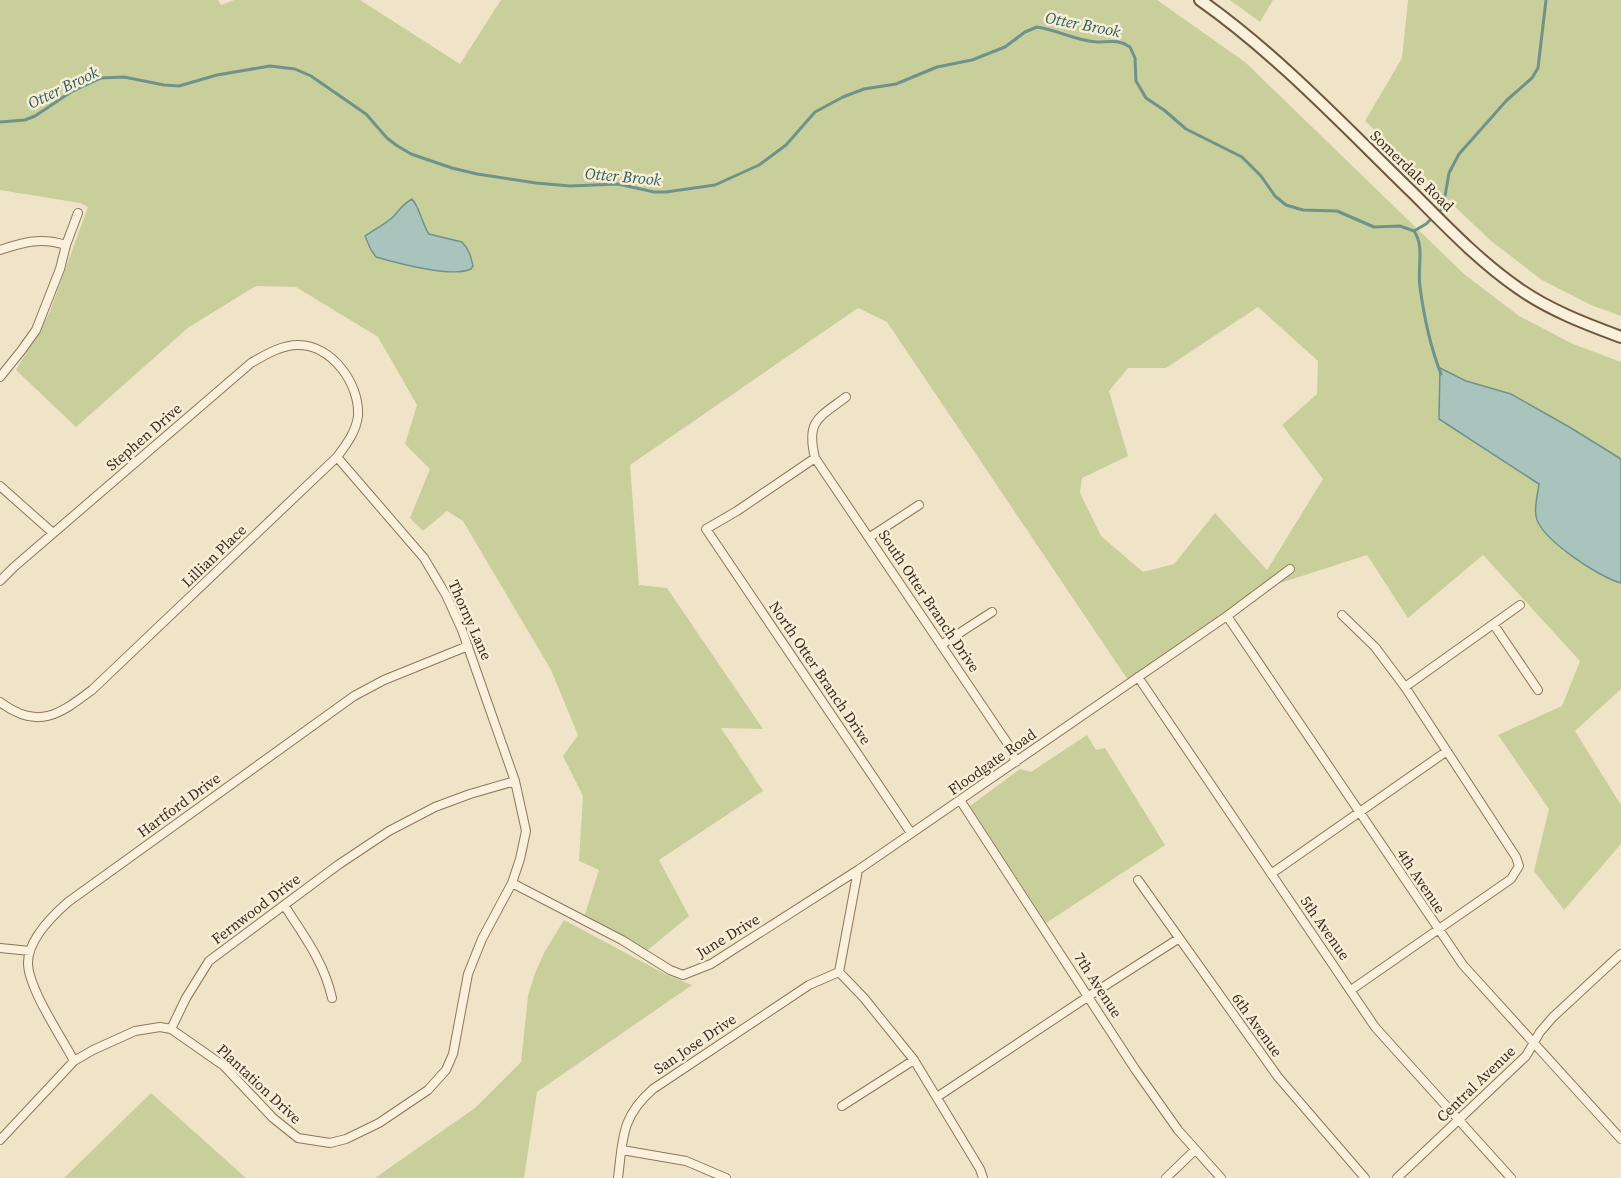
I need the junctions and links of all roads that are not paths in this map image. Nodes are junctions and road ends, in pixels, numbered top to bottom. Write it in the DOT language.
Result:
graph roads {
  1 [pos="1200,0"];
  2 [pos="78,213"];
  3 [pos="66,245"];
  4 [pos="0,250"];
  5 [pos="1621,337"];
  6 [pos="319,351"];
  7 [pos="0,376"];
  8 [pos="846,397"];
  9 [pos="337,457"];
  10 [pos="815,458"];
  11 [pos="0,486"];
  12 [pos="919,504"];
  13 [pos="53,533"];
  14 [pos="870,537"];
  15 [pos="1290,569"];
  16 [pos="0,581"];
  17 [pos="1520,605"];
  18 [pos="992,612"];
  19 [pos="1341,615"];
  20 [pos="1227,616"];
  21 [pos="1494,625"];
  22 [pos="941,645"];
  23 [pos="468,646"];
  24 [pos="1138,677"];
  25 [pos="1405,687"];
  26 [pos="1538,690"];
  27 [pos="0,702"];
  28 [pos="1447,751"];
  29 [pos="1016,762"];
  30 [pos="515,781"];
  31 [pos="960,800"];
  32 [pos="1359,812"];
  33 [pos="524,824"];
  34 [pos="912,833"];
  35 [pos="858,870"];
  36 [pos="1271,874"];
  37 [pos="1138,880"];
  38 [pos="512,883"];
  39 [pos="284,905"];
  40 [pos="1438,931"];
  41 [pos="1178,939"];
  42 [pos="0,948"];
  43 [pos="30,951"];
  44 [pos="1621,954"];
  45 [pos="839,972"];
  46 [pos="1351,990"];
  47 [pos="1089,996"];
  48 [pos="332,998"];
  49 [pos="171,1029"];
  50 [pos="1534,1045"];
  51 [pos="914,1060"];
  52 [pos="74,1061"];
  53 [pos="937,1097"];
  54 [pos="842,1106"];
  55 [pos="1459,1119"];
  56 [pos="1621,1139"];
  57 [pos="0,1140"];
  58 [pos="622,1150"];
  59 [pos="1195,1150"];
  60 [pos="618,1178"];
  61 [pos="726,1178"];
  62 [pos="983,1178"];
  63 [pos="1166,1178"];
  64 [pos="1221,1178"];
  65 [pos="1365,1178"];
  66 [pos="1396,1178"];
  67 [pos="1511,1178"];
  1 -- 5 [label="main road, Somerdale Road"];
  2 -- 3 [label="street"];
  3 -- 4 [label="street"];
  3 -- 7 [label="street"];
  6 -- 9 [label="street, Lillian Place"];
  6 -- 13 [label="street, Stephen Drive"];
  8 -- 10 [label="street"];
  9 -- 23 [label="street, Thorny Lane"];
  9 -- 27 [label="street, Lillian Place"];
  10 -- 14 [label="street, South Otter Branch Drive"];
  10 -- 34 [label="street, North Otter Branch Drive"];
  11 -- 13 [label="street"];
  12 -- 14 [label="street"];
  13 -- 16 [label="street, Stephen Drive"];
  14 -- 22 [label="street, South Otter Branch Drive"];
  15 -- 20 [label="street, Floodgate Road"];
  17 -- 21 [label="street"];
  18 -- 22 [label="street"];
  19 -- 25 [label="street"];
  20 -- 24 [label="street, Floodgate Road"];
  20 -- 32 [label="street, 4th Avenue"];
  21 -- 25 [label="street"];
  21 -- 26 [label="street"];
  22 -- 29 [label="street, South Otter Branch Drive"];
  23 -- 30 [label="street, Thorny Lane"];
  23 -- 43 [label="street, Hartford Drive"];
  24 -- 29 [label="street, Floodgate Road"];
  24 -- 36 [label="street, 5th Avenue"];
  25 -- 28 [label="street"];
  28 -- 32 [label="street"];
  28 -- 40 [label="street"];
  29 -- 31 [label="street, Floodgate Road"];
  30 -- 33 [label="street, Thorny Lane"];
  30 -- 39 [label="street, Fernwood Drive"];
  31 -- 34 [label="street, Floodgate Road"];
  31 -- 47 [label="street, 7th Avenue"];
  32 -- 36 [label="street"];
  32 -- 40 [label="street, 4th Avenue"];
  33 -- 38 [label="street, Plantation Drive"];
  34 -- 35 [label="street, Floodgate Road"];
  35 -- 38 [label="street, June Drive"];
  35 -- 45 [label="street"];
  36 -- 46 [label="street, 5th Avenue"];
  37 -- 41 [label="street, 6th Avenue"];
  38 -- 49 [label="street, Plantation Drive"];
  39 -- 48 [label="street"];
  39 -- 49 [label="street, Fernwood Drive"];
  40 -- 46 [label="street"];
  40 -- 50 [label="street, 4th Avenue"];
  41 -- 47 [label="street"];
  41 -- 65 [label="street, 6th Avenue"];
  42 -- 43 [label="street"];
  43 -- 52 [label="street"];
  44 -- 50 [label="street, Central Avenue"];
  45 -- 51 [label="street"];
  45 -- 58 [label="street, San Jose Drive"];
  46 -- 55 [label="street, 5th Avenue"];
  47 -- 53 [label="street"];
  47 -- 59 [label="street, 7th Avenue"];
  49 -- 52 [label="street"];
  50 -- 55 [label="street, Central Avenue"];
  50 -- 56 [label="street, 4th Avenue"];
  51 -- 53 [label="street"];
  51 -- 54 [label="street"];
  52 -- 57 [label="street"];
  53 -- 62 [label="street"];
  55 -- 66 [label="street, Central Avenue"];
  55 -- 67 [label="street, 5th Avenue"];
  58 -- 60 [label="street, San Jose Drive"];
  58 -- 61 [label="street"];
  59 -- 63 [label="street"];
  59 -- 64 [label="street, 7th Avenue"];
}
